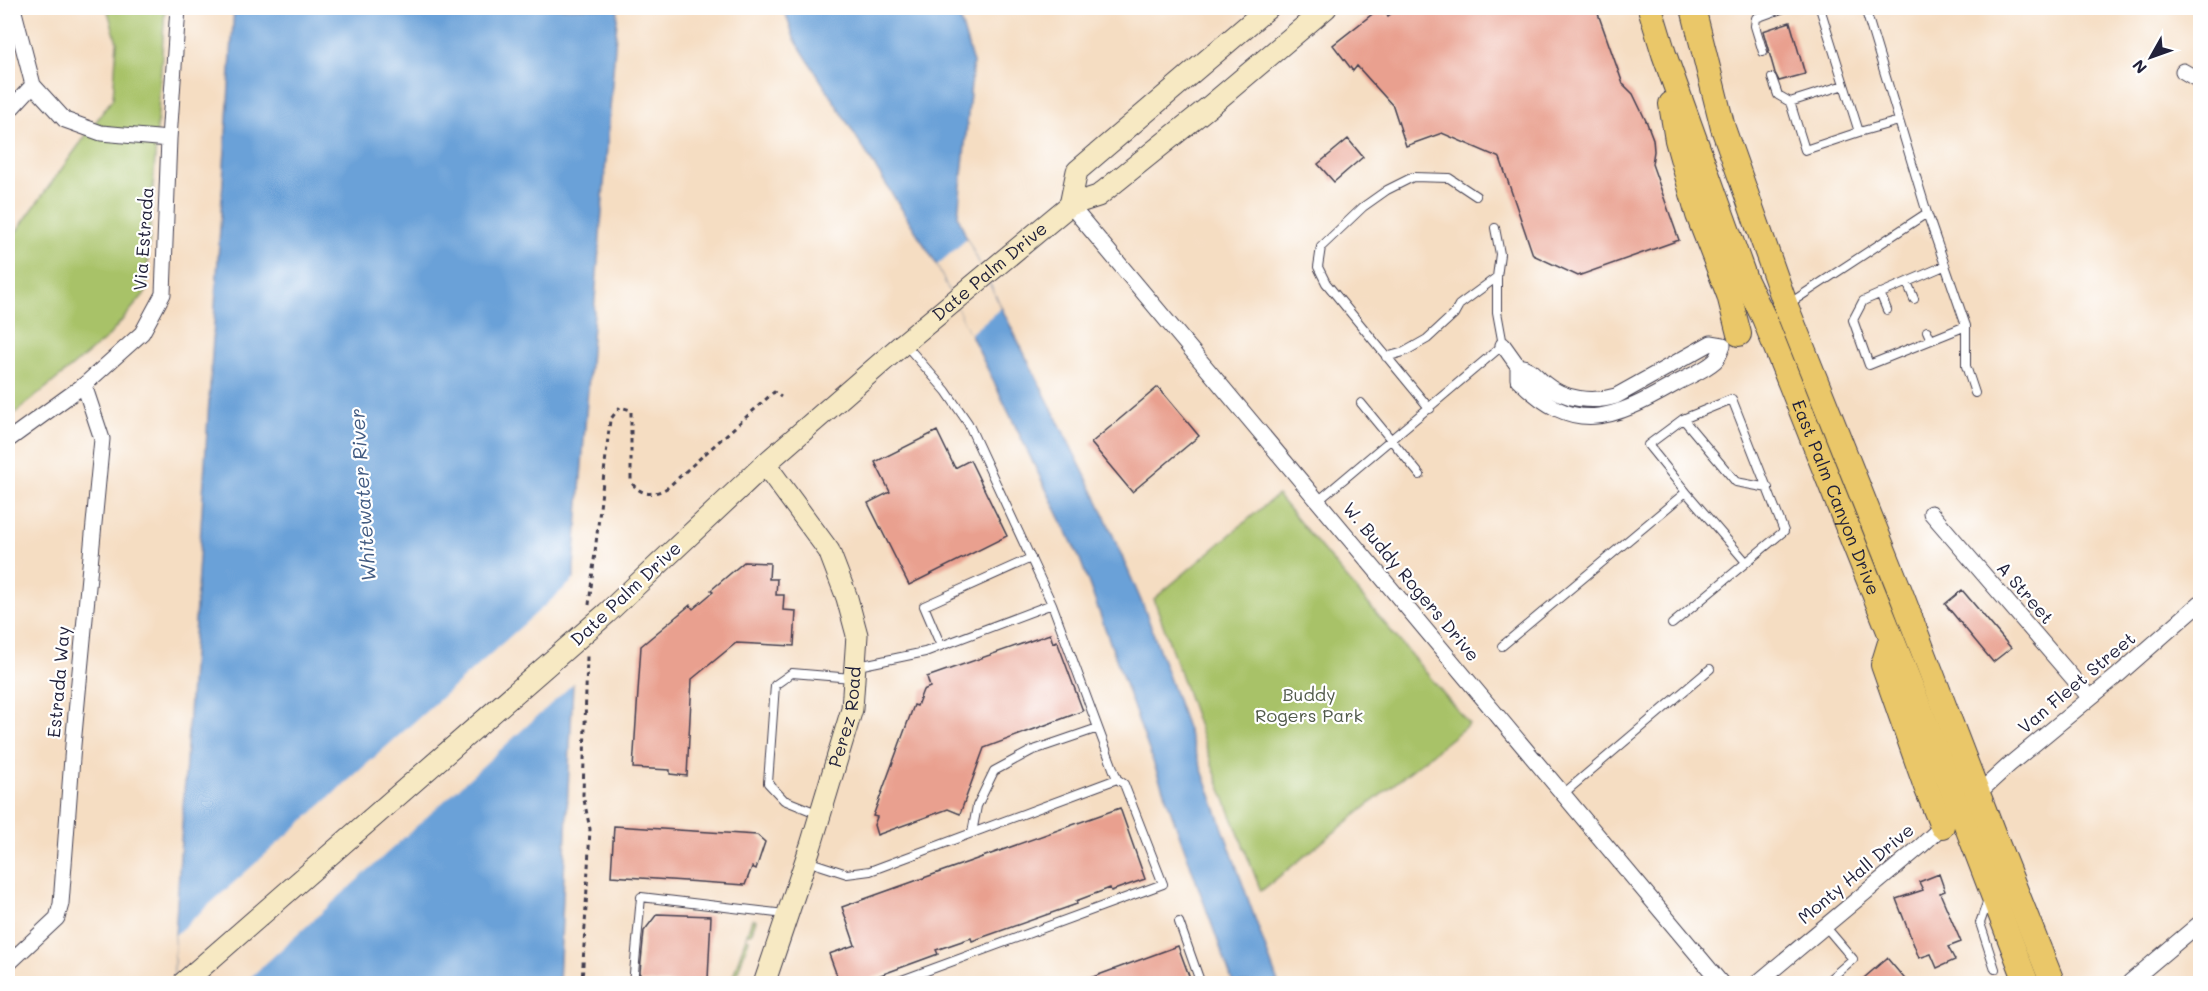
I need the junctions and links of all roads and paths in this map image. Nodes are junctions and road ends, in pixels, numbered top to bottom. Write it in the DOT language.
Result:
graph roads {
  1 [pos="13,8"];
  2 [pos="178,8"];
  3 [pos="1268,8"];
  4 [pos="1326,8"];
  5 [pos="1650,8"];
  6 [pos="1693,8"];
  7 [pos="1784,8"];
  8 [pos="1820,8"];
  9 [pos="1865,8"];
  10 [pos="1763,52"];
  11 [pos="1664,54"];
  12 [pos="2183,71"];
  13 [pos="1772,78"];
  14 [pos="2200,81"];
  15 [pos="33,85"];
  16 [pos="1844,85"];
  17 [pos="1790,102"];
  18 [pos="8,112"];
  19 [pos="1899,121"];
  20 [pos="1859,132"];
  21 [pos="169,139"];
  22 [pos="1476,196"];
  23 [pos="1070,205"];
  24 [pos="1927,213"];
  25 [pos="1495,228"];
  26 [pos="1944,266"];
  27 [pos="1497,277"];
  28 [pos="1907,282"];
  29 [pos="1880,294"];
  30 [pos="1914,299"];
  31 [pos="1786,306"];
  32 [pos="1887,310"];
  33 [pos="1764,318"];
  34 [pos="1966,326"];
  35 [pos="1927,331"];
  36 [pos="1731,339"];
  37 [pos="1931,340"];
  38 [pos="904,343"];
  39 [pos="1503,345"];
  40 [pos="1386,357"];
  41 [pos="84,385"];
  42 [pos="1975,393"];
  43 [pos="1361,403"];
  44 [pos="1430,408"];
  45 [pos="1683,419"];
  46 [pos="8,440"];
  47 [pos="1392,440"];
  48 [pos="765,464"];
  49 [pos="1420,475"];
  50 [pos="1768,488"];
  51 [pos="1686,492"];
  52 [pos="1318,501"];
  53 [pos="1931,513"];
  54 [pos="1031,558"];
  55 [pos="1746,562"];
  56 [pos="2200,603"];
  57 [pos="1052,604"];
  58 [pos="1672,624"];
  59 [pos="1891,639"];
  60 [pos="941,646"];
  61 [pos="1502,646"];
  62 [pos="1710,669"];
  63 [pos="856,673"];
  64 [pos="2090,698"];
  65 [pos="1098,728"];
  66 [pos="1117,779"];
  67 [pos="1979,792"];
  68 [pos="1563,794"];
  69 [pos="1960,809"];
  70 [pos="820,814"];
  71 [pos="1942,826"];
  72 [pos="972,833"];
  73 [pos="805,860"];
  74 [pos="1991,890"];
  75 [pos="786,914"];
  76 [pos="1179,922"];
  77 [pos="2200,924"];
  78 [pos="1825,926"];
  79 [pos="8,964"];
  80 [pos="1995,969"];
  81 [pos="2131,983"];
  82 [pos="182,984"];
  83 [pos="633,984"];
  84 [pos="764,984"];
  85 [pos="891,984"];
  86 [pos="1201,984"];
  87 [pos="1722,984"];
  88 [pos="1756,984"];
  89 [pos="1824,984"];
  90 [pos="2027,984"];
  91 [pos="2054,984"];
  1 -- 15 [label="street"];
  2 -- 21 [label="street, Via Estrada"];
  3 -- 23 [label="main road"];
  4 -- 23 [label="main road, Date Palm Drive"];
  5 -- 11 [label="main road, East Palm Canyon Drive"];
  6 -- 31 [label="main road, East Palm Canyon Drive"];
  7 -- 10 [label="lane"];
  8 -- 16 [label="lane"];
  9 -- 19 [label="lane"];
  11 -- 33 [label="main road, East Palm Canyon Drive"];
  11 -- 36 [label="main road"];
  12 -- 14 [label="street"];
  13 -- 17 [label="lane"];
  15 -- 18 [label="street"];
  15 -- 21 [label="street"];
  16 -- 17 [label="lane"];
  16 -- 20 [label="lane"];
  17 -- 20 [label="lane"];
  19 -- 20 [label="lane"];
  19 -- 24 [label="lane"];
  21 -- 41 [label="street, Via Estrada"];
  22 -- 40 [label="lane"];
  23 -- 38 [label="main road, Date Palm Drive"];
  23 -- 52 [label="street, W. Buddy Rogers Drive"];
  24 -- 26 [label="lane"];
  24 -- 31 [label="lane"];
  25 -- 27 [label="lane"];
  26 -- 28 [label="lane"];
  26 -- 34 [label="lane"];
  27 -- 39 [label="lane"];
  27 -- 40 [label="lane"];
  28 -- 29 [label="lane"];
  28 -- 30 [label="lane"];
  29 -- 32 [label="lane"];
  29 -- 37 [label="lane"];
  31 -- 33 [label="street"];
  31 -- 67 [label="main road, East Palm Canyon Drive"];
  33 -- 36 [label="street"];
  33 -- 59 [label="main road, East Palm Canyon Drive"];
  34 -- 37 [label="lane"];
  34 -- 42 [label="lane"];
  35 -- 37 [label="lane"];
  36 -- 39 [label="street"];
  38 -- 48 [label="main road, Date Palm Drive"];
  38 -- 54 [label="lane"];
  39 -- 44 [label="lane"];
  40 -- 44 [label="lane"];
  41 -- 46 [label="street, Via Estrada"];
  41 -- 79 [label="street, Estrada Way"];
  43 -- 47 [label="lane"];
  44 -- 47 [label="lane"];
  45 -- 50 [label="lane"];
  45 -- 50 [label="lane"];
  45 -- 51 [label="lane"];
  47 -- 49 [label="lane"];
  47 -- 52 [label="lane"];
  48 -- 63 [label="main road, Perez Road"];
  48 -- 82 [label="main road, Date Palm Drive, bridge"];
  50 -- 55 [label="lane"];
  51 -- 55 [label="lane"];
  51 -- 61 [label="lane"];
  52 -- 68 [label="street, W. Buddy Rogers Drive"];
  53 -- 64 [label="street, A Street"];
  54 -- 57 [label="lane"];
  54 -- 60 [label="lane"];
  55 -- 58 [label="lane"];
  56 -- 64 [label="street, Van Fleet Street"];
  57 -- 60 [label="lane"];
  57 -- 65 [label="lane"];
  59 -- 69 [label="main road, East Palm Canyon Drive"];
  59 -- 71 [label="main road"];
  60 -- 63 [label="lane"];
  62 -- 68 [label="lane"];
  63 -- 70 [label="main road, Perez Road"];
  63 -- 70 [label="lane"];
  64 -- 67 [label="street, Van Fleet Street"];
  65 -- 66 [label="lane"];
  65 -- 72 [label="lane"];
  66 -- 72 [label="lane"];
  66 -- 85 [label="lane"];
  67 -- 69 [label="street, Monty Hall Drive"];
  67 -- 91 [label="main road, East Palm Canyon Drive"];
  68 -- 87 [label="street, W. Buddy Rogers Drive"];
  69 -- 71 [label="street, Monty Hall Drive"];
  69 -- 74 [label="main road, East Palm Canyon Drive"];
  70 -- 73 [label="main road, Perez Road"];
  71 -- 78 [label="street, Monty Hall Drive"];
  72 -- 73 [label="lane"];
  73 -- 75 [label="main road, Perez Road"];
  74 -- 80 [label="lane"];
  74 -- 90 [label="main road, East Palm Canyon Drive"];
  75 -- 83 [label="lane"];
  75 -- 84 [label="main road, Perez Road"];
  76 -- 86 [label="lane"];
  77 -- 81 [label="street"];
  78 -- 88 [label="street, Monty Hall Drive"];
  78 -- 89 [label="lane"];
}
